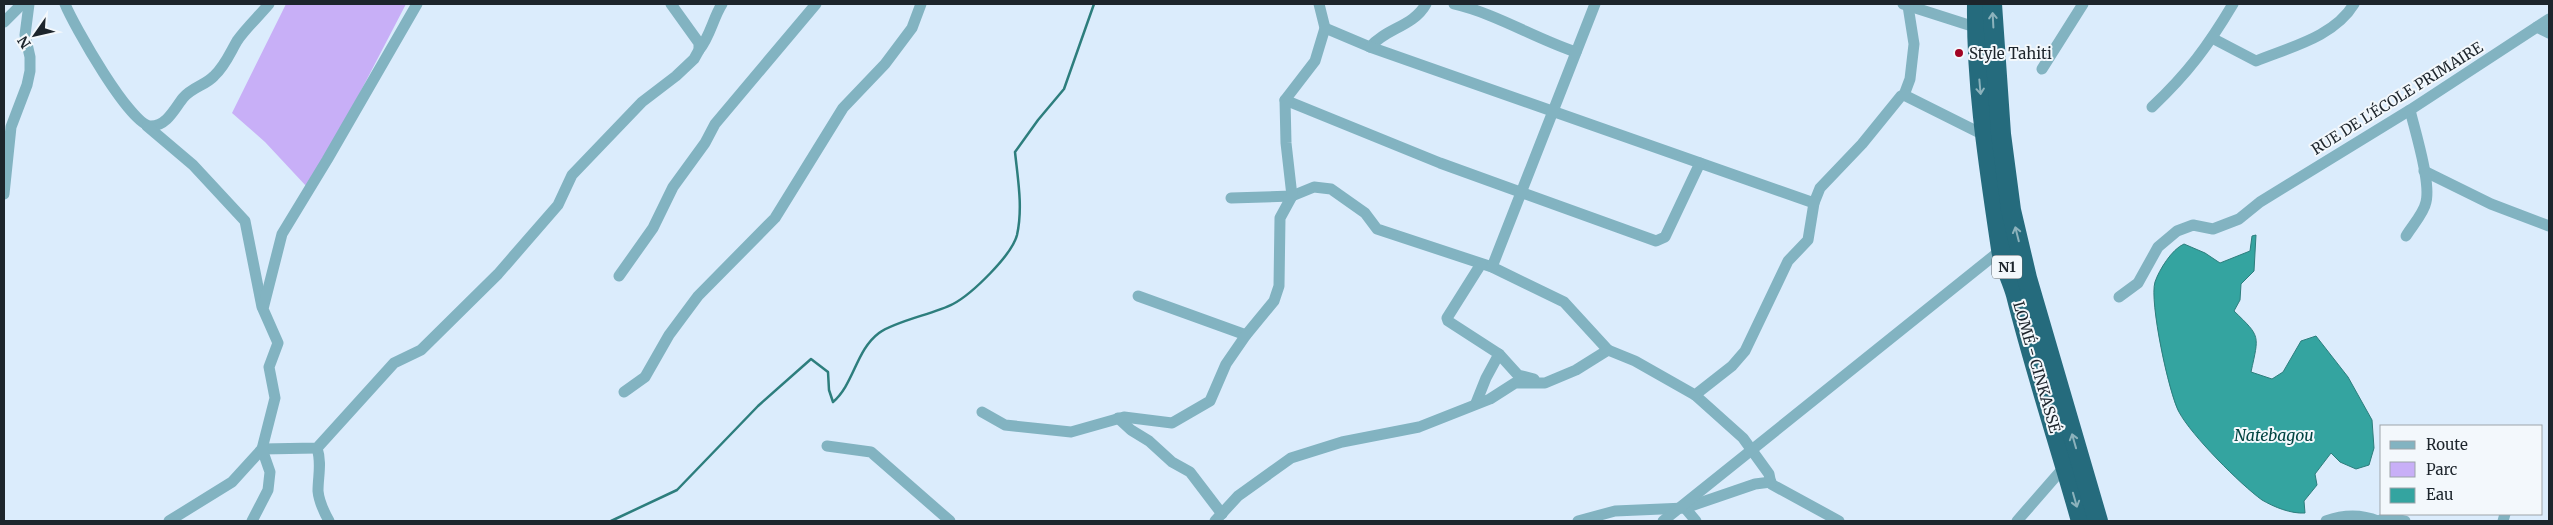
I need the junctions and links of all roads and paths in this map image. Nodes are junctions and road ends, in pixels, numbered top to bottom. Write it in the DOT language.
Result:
graph roads {
  1 [pos="22,4"];
  2 [pos="29,4"];
  3 [pos="65,4"];
  4 [pos="269,4"];
  5 [pos="417,4"];
  6 [pos="671,4"];
  7 [pos="722,4"];
  8 [pos="816,4"];
  9 [pos="922,4"];
  10 [pos="1319,4"];
  11 [pos="1426,4"];
  12 [pos="1454,4"];
  13 [pos="1594,4"];
  14 [pos="1978,4"];
  15 [pos="1992,4"];
  16 [pos="2083,4"];
  17 [pos="2233,4"];
  18 [pos="2354,4"];
  19 [pos="1905,5"];
  20 [pos="2549,19"];
  21 [pos="4,22"];
  22 [pos="2537,27"];
  23 [pos="1324,28"];
  24 [pos="1978,28"];
  25 [pos="2549,34"];
  26 [pos="2212,38"];
  27 [pos="1370,47"];
  28 [pos="700,50"];
  29 [pos="1576,52"];
  30 [pos="2042,69"];
  31 [pos="1904,95"];
  32 [pos="1285,100"];
  33 [pos="2152,107"];
  34 [pos="2410,110"];
  35 [pos="1552,111"];
  36 [pos="147,126"];
  37 [pos="1984,136"];
  38 [pos="1700,163"];
  39 [pos="2424,171"];
  40 [pos="1522,193"];
  41 [pos="4,194"];
  42 [pos="1298,194"];
  43 [pos="1231,198"];
  44 [pos="1814,203"];
  45 [pos="2549,226"];
  46 [pos="2406,236"];
  47 [pos="2001,250"];
  48 [pos="1487,266"];
  49 [pos="619,276"];
  50 [pos="1138,296"];
  51 [pos="2119,297"];
  52 [pos="263,309"];
  53 [pos="1246,335"];
  54 [pos="1608,350"];
  55 [pos="1499,354"];
  56 [pos="1545,382"];
  57 [pos="624,392"];
  58 [pos="1695,395"];
  59 [pos="1476,403"];
  60 [pos="982,412"];
  61 [pos="1118,418"];
  62 [pos="826,446"];
  63 [pos="317,448"];
  64 [pos="262,449"];
  65 [pos="1751,452"];
  66 [pos="2065,466"];
  67 [pos="1771,482"];
  68 [pos="1682,508"];
  69 [pos="1218,517"];
  70 [pos="169,521"];
  71 [pos="252,521"];
  72 [pos="329,521"];
  73 [pos="950,521"];
  74 [pos="1578,521"];
  75 [pos="1664,521"];
  76 [pos="1696,521"];
  77 [pos="1839,521"];
  78 [pos="2017,521"];
  79 [pos="2081,521"];
  80 [pos="2098,521"];
  81 [pos="2326,521"];
  82 [pos="2378,521"];
  83 [pos="2405,521"];
  1 -- 21 [label="street"];
  2 -- 41 [label="street"];
  3 -- 36 [label="street"];
  4 -- 36 [label="street"];
  5 -- 52 [label="street"];
  6 -- 28 [label="street"];
  7 -- 28 [label="street"];
  8 -- 49 [label="street"];
  9 -- 57 [label="street"];
  10 -- 23 [label="street"];
  11 -- 27 [label="street"];
  12 -- 29 [label="street"];
  13 -- 29 [label="street"];
  14 -- 24 [label="highway, LOMÉ - CINKASSÉ / N1"];
  80 -- 15 [label="highway, LOMÉ - CINKASSÉ / N1, one-way"];
  16 -- 30 [label="street"];
  17 -- 26 [label="street"];
  18 -- 26 [label="street"];
  19 -- 24 [label="street"];
  19 -- 31 [label="street"];
  20 -- 22 [label="street, RUE DE L'ÉCOLE PRIMAIRE"];
  22 -- 25 [label="street"];
  22 -- 34 [label="street, RUE DE L'ÉCOLE PRIMAIRE"];
  23 -- 27 [label="street"];
  23 -- 32 [label="street"];
  24 -- 37 [label="highway, LOMÉ - CINKASSÉ / N1, one-way"];
  26 -- 33 [label="street"];
  27 -- 35 [label="street"];
  28 -- 63 [label="street"];
  29 -- 35 [label="street"];
  31 -- 37 [label="street"];
  31 -- 44 [label="street"];
  32 -- 40 [label="street"];
  32 -- 42 [label="street"];
  34 -- 39 [label="street"];
  34 -- 51 [label="street, RUE DE L'ÉCOLE PRIMAIRE"];
  35 -- 38 [label="street"];
  35 -- 40 [label="street"];
  36 -- 52 [label="street"];
  37 -- 47 [label="highway, LOMÉ - CINKASSÉ / N1"];
  38 -- 40 [label="street"];
  38 -- 44 [label="street"];
  39 -- 45 [label="street"];
  39 -- 46 [label="street"];
  40 -- 48 [label="street"];
  42 -- 43 [label="street"];
  42 -- 48 [label="street"];
  42 -- 53 [label="street"];
  44 -- 58 [label="street"];
  47 -- 65 [label="street"];
  47 -- 66 [label="highway, LOMÉ - CINKASSÉ / N1"];
  48 -- 54 [label="street"];
  48 -- 55 [label="street"];
  50 -- 53 [label="street"];
  52 -- 64 [label="street"];
  53 -- 61 [label="street"];
  54 -- 56 [label="street"];
  54 -- 58 [label="street"];
  55 -- 56 [label="street"];
  55 -- 59 [label="street"];
  56 -- 59 [label="street"];
  58 -- 65 [label="street"];
  59 -- 69 [label="street"];
  60 -- 61 [label="street"];
  61 -- 69 [label="street"];
  62 -- 73 [label="street"];
  63 -- 64 [label="street"];
  63 -- 72 [label="street"];
  64 -- 70 [label="street"];
  64 -- 71 [label="street"];
  65 -- 67 [label="street"];
  65 -- 68 [label="street"];
  66 -- 78 [label="street"];
  66 -- 79 [label="highway, LOMÉ - CINKASSÉ / N1, one-way"];
  67 -- 68 [label="street"];
  67 -- 77 [label="street"];
  68 -- 74 [label="street"];
  68 -- 75 [label="street"];
  68 -- 76 [label="street"];
  81 -- 82 [label="street"];
  82 -- 83 [label="street"];
}
